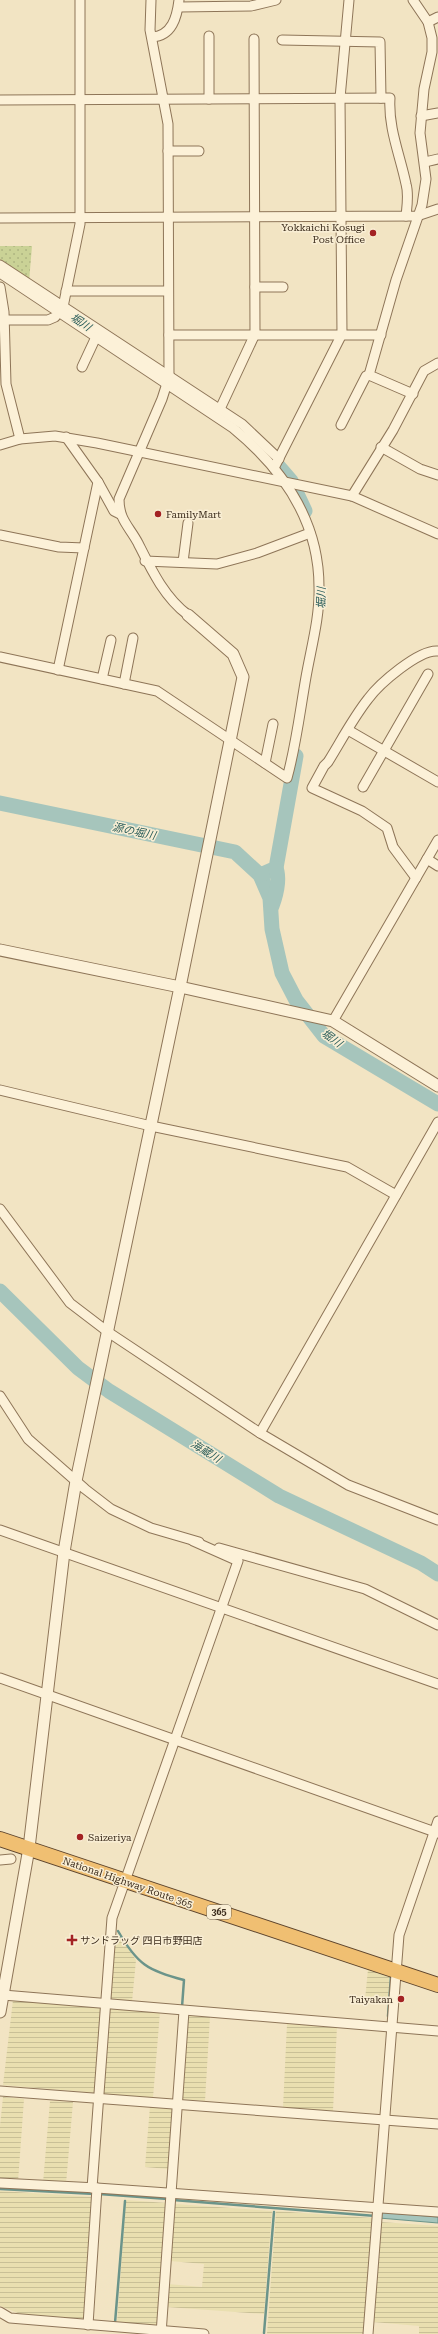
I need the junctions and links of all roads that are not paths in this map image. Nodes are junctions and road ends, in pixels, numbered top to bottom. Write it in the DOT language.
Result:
graph roads {
  1 [pos="80,0"];
  2 [pos="151,0"];
  3 [pos="276,0"];
  4 [pos="349,0"];
  5 [pos="413,0"];
  6 [pos="207,3"];
  7 [pos="179,4"];
  8 [pos="438,17"];
  9 [pos="428,22"];
  10 [pos="209,36"];
  11 [pos="152,38"];
  12 [pos="254,39"];
  13 [pos="282,40"];
  14 [pos="345,41"];
  15 [pos="434,71"];
  16 [pos="163,98"];
  17 [pos="209,98"];
  18 [pos="254,98"];
  19 [pos="340,98"];
  20 [pos="381,98"];
  21 [pos="80,99"];
  22 [pos="0,100"];
  23 [pos="438,113"];
  24 [pos="421,116"];
  25 [pos="168,151"];
  26 [pos="199,151"];
  27 [pos="438,159"];
  28 [pos="425,162"];
  29 [pos="438,209"];
  30 [pos="255,216"];
  31 [pos="340,216"];
  32 [pos="406,216"];
  33 [pos="417,216"];
  34 [pos="80,217"];
  35 [pos="168,217"];
  36 [pos="0,218"];
  37 [pos="0,265"];
  38 [pos="0,273"];
  39 [pos="0,287"];
  40 [pos="255,287"];
  41 [pos="283,287"];
  42 [pos="66,291"];
  43 [pos="168,291"];
  44 [pos="61,309"];
  45 [pos="2,320"];
  46 [pos="256,334"];
  47 [pos="342,334"];
  48 [pos="169,335"];
  49 [pos="381,335"];
  50 [pos="96,337"];
  51 [pos="438,363"];
  52 [pos="82,366"];
  53 [pos="369,374"];
  54 [pos="168,381"];
  55 [pos="413,394"];
  56 [pos="220,409"];
  57 [pos="341,425"];
  58 [pos="66,437"];
  59 [pos="20,439"];
  60 [pos="0,445"];
  61 [pos="382,447"];
  62 [pos="139,452"];
  63 [pos="277,464"];
  64 [pos="437,472"];
  65 [pos="98,482"];
  66 [pos="291,484"];
  67 [pos="352,496"];
  68 [pos="120,514"];
  69 [pos="188,523"];
  70 [pos="310,533"];
  71 [pos="438,534"];
  72 [pos="0,535"];
  73 [pos="84,548"];
  74 [pos="145,561"];
  75 [pos="183,562"];
  76 [pos="188,615"];
  77 [pos="133,638"];
  78 [pos="111,640"];
  79 [pos="438,652"];
  80 [pos="0,657"];
  81 [pos="58,670"];
  82 [pos="428,674"];
  83 [pos="102,679"];
  84 [pos="124,684"];
  85 [pos="273,724"];
  86 [pos="348,730"];
  87 [pos="230,739"];
  88 [pos="383,750"];
  89 [pos="265,763"];
  90 [pos="438,782"];
  91 [pos="363,787"];
  92 [pos="438,840"];
  93 [pos="427,859"];
  94 [pos="438,866"];
  95 [pos="416,878"];
  96 [pos="0,950"];
  97 [pos="180,987"];
  98 [pos="333,1021"];
  99 [pos="438,1086"];
  100 [pos="0,1090"];
  101 [pos="438,1122"];
  102 [pos="151,1126"];
  103 [pos="396,1195"];
  104 [pos="0,1209"];
  105 [pos="108,1332"];
  106 [pos="0,1396"];
  107 [pos="260,1433"];
  108 [pos="76,1481"];
  109 [pos="438,1520"];
  110 [pos="0,1530"];
  111 [pos="193,1541"];
  112 [pos="64,1552"];
  113 [pos="221,1608"];
  114 [pos="438,1625"];
  115 [pos="0,1678"];
  116 [pos="438,1684"];
  117 [pos="47,1695"];
  118 [pos="176,1739"];
  119 [pos="438,1821"];
  120 [pos="436,1832"];
  121 [pos="0,1839"];
  122 [pos="29,1848"];
  123 [pos="11,1859"];
  124 [pos="0,1860"];
  125 [pos="125,1881"];
  126 [pos="396,1971"];
  127 [pos="438,1985"];
  128 [pos="3,1995"];
  129 [pos="106,2005"];
  130 [pos="184,2011"];
  131 [pos="0,2012"];
  132 [pos="391,2028"];
  133 [pos="438,2031"];
  134 [pos="0,2091"];
  135 [pos="99,2099"];
  136 [pos="179,2105"];
  137 [pos="385,2120"];
  138 [pos="438,2124"];
  139 [pos="0,2183"];
  140 [pos="95,2188"];
  141 [pos="171,2194"];
  142 [pos="378,2209"];
  143 [pos="438,2212"];
  144 [pos="0,2312"];
  145 [pos="88,2325"];
  146 [pos="161,2332"];
  147 [pos="204,2334"];
  148 [pos="368,2334"];
  1 -- 21 [label="street"];
  2 -- 11 [label="street"];
  3 -- 6 [label="street"];
  4 -- 14 [label="street"];
  5 -- 9 [label="street"];
  6 -- 7 [label="street"];
  7 -- 11 [label="street"];
  8 -- 9 [label="street"];
  9 -- 15 [label="street"];
  10 -- 17 [label="street"];
  11 -- 16 [label="street"];
  12 -- 18 [label="street"];
  13 -- 14 [label="street"];
  14 -- 19 [label="street"];
  14 -- 20 [label="street"];
  15 -- 24 [label="street"];
  16 -- 17 [label="street"];
  16 -- 21 [label="street"];
  16 -- 25 [label="street"];
  17 -- 18 [label="street"];
  18 -- 19 [label="street"];
  18 -- 30 [label="street"];
  19 -- 20 [label="street"];
  19 -- 31 [label="street"];
  20 -- 32 [label="street"];
  21 -- 22 [label="street"];
  21 -- 34 [label="street"];
  23 -- 24 [label="street"];
  24 -- 28 [label="street"];
  25 -- 26 [label="street"];
  25 -- 35 [label="street"];
  27 -- 28 [label="street"];
  28 -- 33 [label="street"];
  29 -- 33 [label="street"];
  30 -- 31 [label="street"];
  30 -- 35 [label="street"];
  30 -- 40 [label="street"];
  31 -- 32 [label="street"];
  31 -- 47 [label="street"];
  32 -- 33 [label="street"];
  33 -- 49 [label="street"];
  34 -- 35 [label="street"];
  34 -- 36 [label="street"];
  34 -- 42 [label="street"];
  35 -- 43 [label="street"];
  37 -- 44 [label="street"];
  38 -- 44 [label="street"];
  39 -- 45 [label="street"];
  40 -- 41 [label="street"];
  40 -- 46 [label="street"];
  42 -- 43 [label="street"];
  42 -- 44 [label="street"];
  43 -- 48 [label="street"];
  44 -- 45 [label="street"];
  44 -- 50 [label="street"];
  44 -- 54 [label="street"];
  45 -- 59 [label="street"];
  46 -- 47 [label="street"];
  46 -- 48 [label="street"];
  46 -- 56 [label="street"];
  47 -- 49 [label="street"];
  47 -- 63 [label="street"];
  48 -- 54 [label="street"];
  49 -- 53 [label="street"];
  50 -- 52 [label="street"];
  50 -- 54 [label="street"];
  51 -- 55 [label="street"];
  53 -- 55 [label="street"];
  53 -- 57 [label="street"];
  54 -- 56 [label="street"];
  54 -- 62 [label="street"];
  54 -- 63 [label="street"];
  55 -- 61 [label="street"];
  56 -- 63 [label="street"];
  58 -- 59 [label="street"];
  58 -- 62 [label="street"];
  58 -- 65 [label="street"];
  59 -- 60 [label="street"];
  61 -- 64 [label="street"];
  61 -- 67 [label="street"];
  62 -- 66 [label="street"];
  62 -- 68 [label="street"];
  63 -- 66 [label="street"];
  65 -- 68 [label="street"];
  65 -- 73 [label="street"];
  66 -- 67 [label="street"];
  66 -- 70 [label="street"];
  67 -- 71 [label="street"];
  68 -- 74 [label="street"];
  69 -- 75 [label="street"];
  70 -- 75 [label="street"];
  70 -- 89 [label="street"];
  72 -- 73 [label="street"];
  73 -- 81 [label="street"];
  74 -- 75 [label="street"];
  74 -- 76 [label="street"];
  76 -- 87 [label="street"];
  77 -- 84 [label="street"];
  78 -- 83 [label="street"];
  79 -- 86 [label="street"];
  80 -- 81 [label="street"];
  81 -- 83 [label="street"];
  82 -- 88 [label="street"];
  83 -- 84 [label="street"];
  84 -- 87 [label="street"];
  85 -- 89 [label="street"];
  86 -- 88 [label="street"];
  86 -- 95 [label="street"];
  87 -- 89 [label="street"];
  87 -- 97 [label="street"];
  88 -- 90 [label="street"];
  88 -- 91 [label="street"];
  92 -- 93 [label="street"];
  93 -- 94 [label="street"];
  93 -- 95 [label="street"];
  95 -- 98 [label="street"];
  96 -- 97 [label="street"];
  97 -- 98 [label="street"];
  97 -- 102 [label="street"];
  98 -- 99 [label="street"];
  100 -- 102 [label="street"];
  101 -- 103 [label="street"];
  102 -- 103 [label="street"];
  102 -- 105 [label="street"];
  103 -- 107 [label="street"];
  104 -- 105 [label="street"];
  105 -- 107 [label="street"];
  105 -- 108 [label="street"];
  106 -- 108 [label="street"];
  107 -- 109 [label="street"];
  108 -- 111 [label="street"];
  108 -- 112 [label="street"];
  110 -- 112 [label="street"];
  111 -- 113 [label="street"];
  111 -- 114 [label="street"];
  112 -- 113 [label="street"];
  112 -- 117 [label="street"];
  113 -- 116 [label="street"];
  113 -- 118 [label="street"];
  115 -- 117 [label="street"];
  117 -- 118 [label="street"];
  117 -- 122 [label="street"];
  118 -- 120 [label="street"];
  118 -- 125 [label="street"];
  119 -- 120 [label="street"];
  120 -- 126 [label="street"];
  121 -- 122 [label="highway, National Highway Route 365 / 365"];
  122 -- 125 [label="highway, National Highway Route 365 / 365"];
  122 -- 128 [label="street"];
  123 -- 124 [label="street"];
  125 -- 126 [label="highway, National Highway Route 365 / 365"];
  125 -- 129 [label="street"];
  126 -- 127 [label="highway, National Highway Route 365 / 365"];
  126 -- 132 [label="street"];
  128 -- 129 [label="street"];
  128 -- 131 [label="street"];
  129 -- 130 [label="street"];
  129 -- 135 [label="street"];
  130 -- 132 [label="street"];
  130 -- 136 [label="street"];
  132 -- 133 [label="street"];
  132 -- 137 [label="street"];
  134 -- 135 [label="street"];
  135 -- 136 [label="street"];
  135 -- 140 [label="street"];
  136 -- 137 [label="street"];
  136 -- 141 [label="street"];
  137 -- 138 [label="street"];
  137 -- 142 [label="street"];
  139 -- 140 [label="street"];
  140 -- 141 [label="street"];
  140 -- 145 [label="street"];
  141 -- 142 [label="street"];
  141 -- 146 [label="street"];
  142 -- 143 [label="street"];
  142 -- 148 [label="street"];
  144 -- 145 [label="street"];
  145 -- 146 [label="street"];
  146 -- 147 [label="street"];
}
